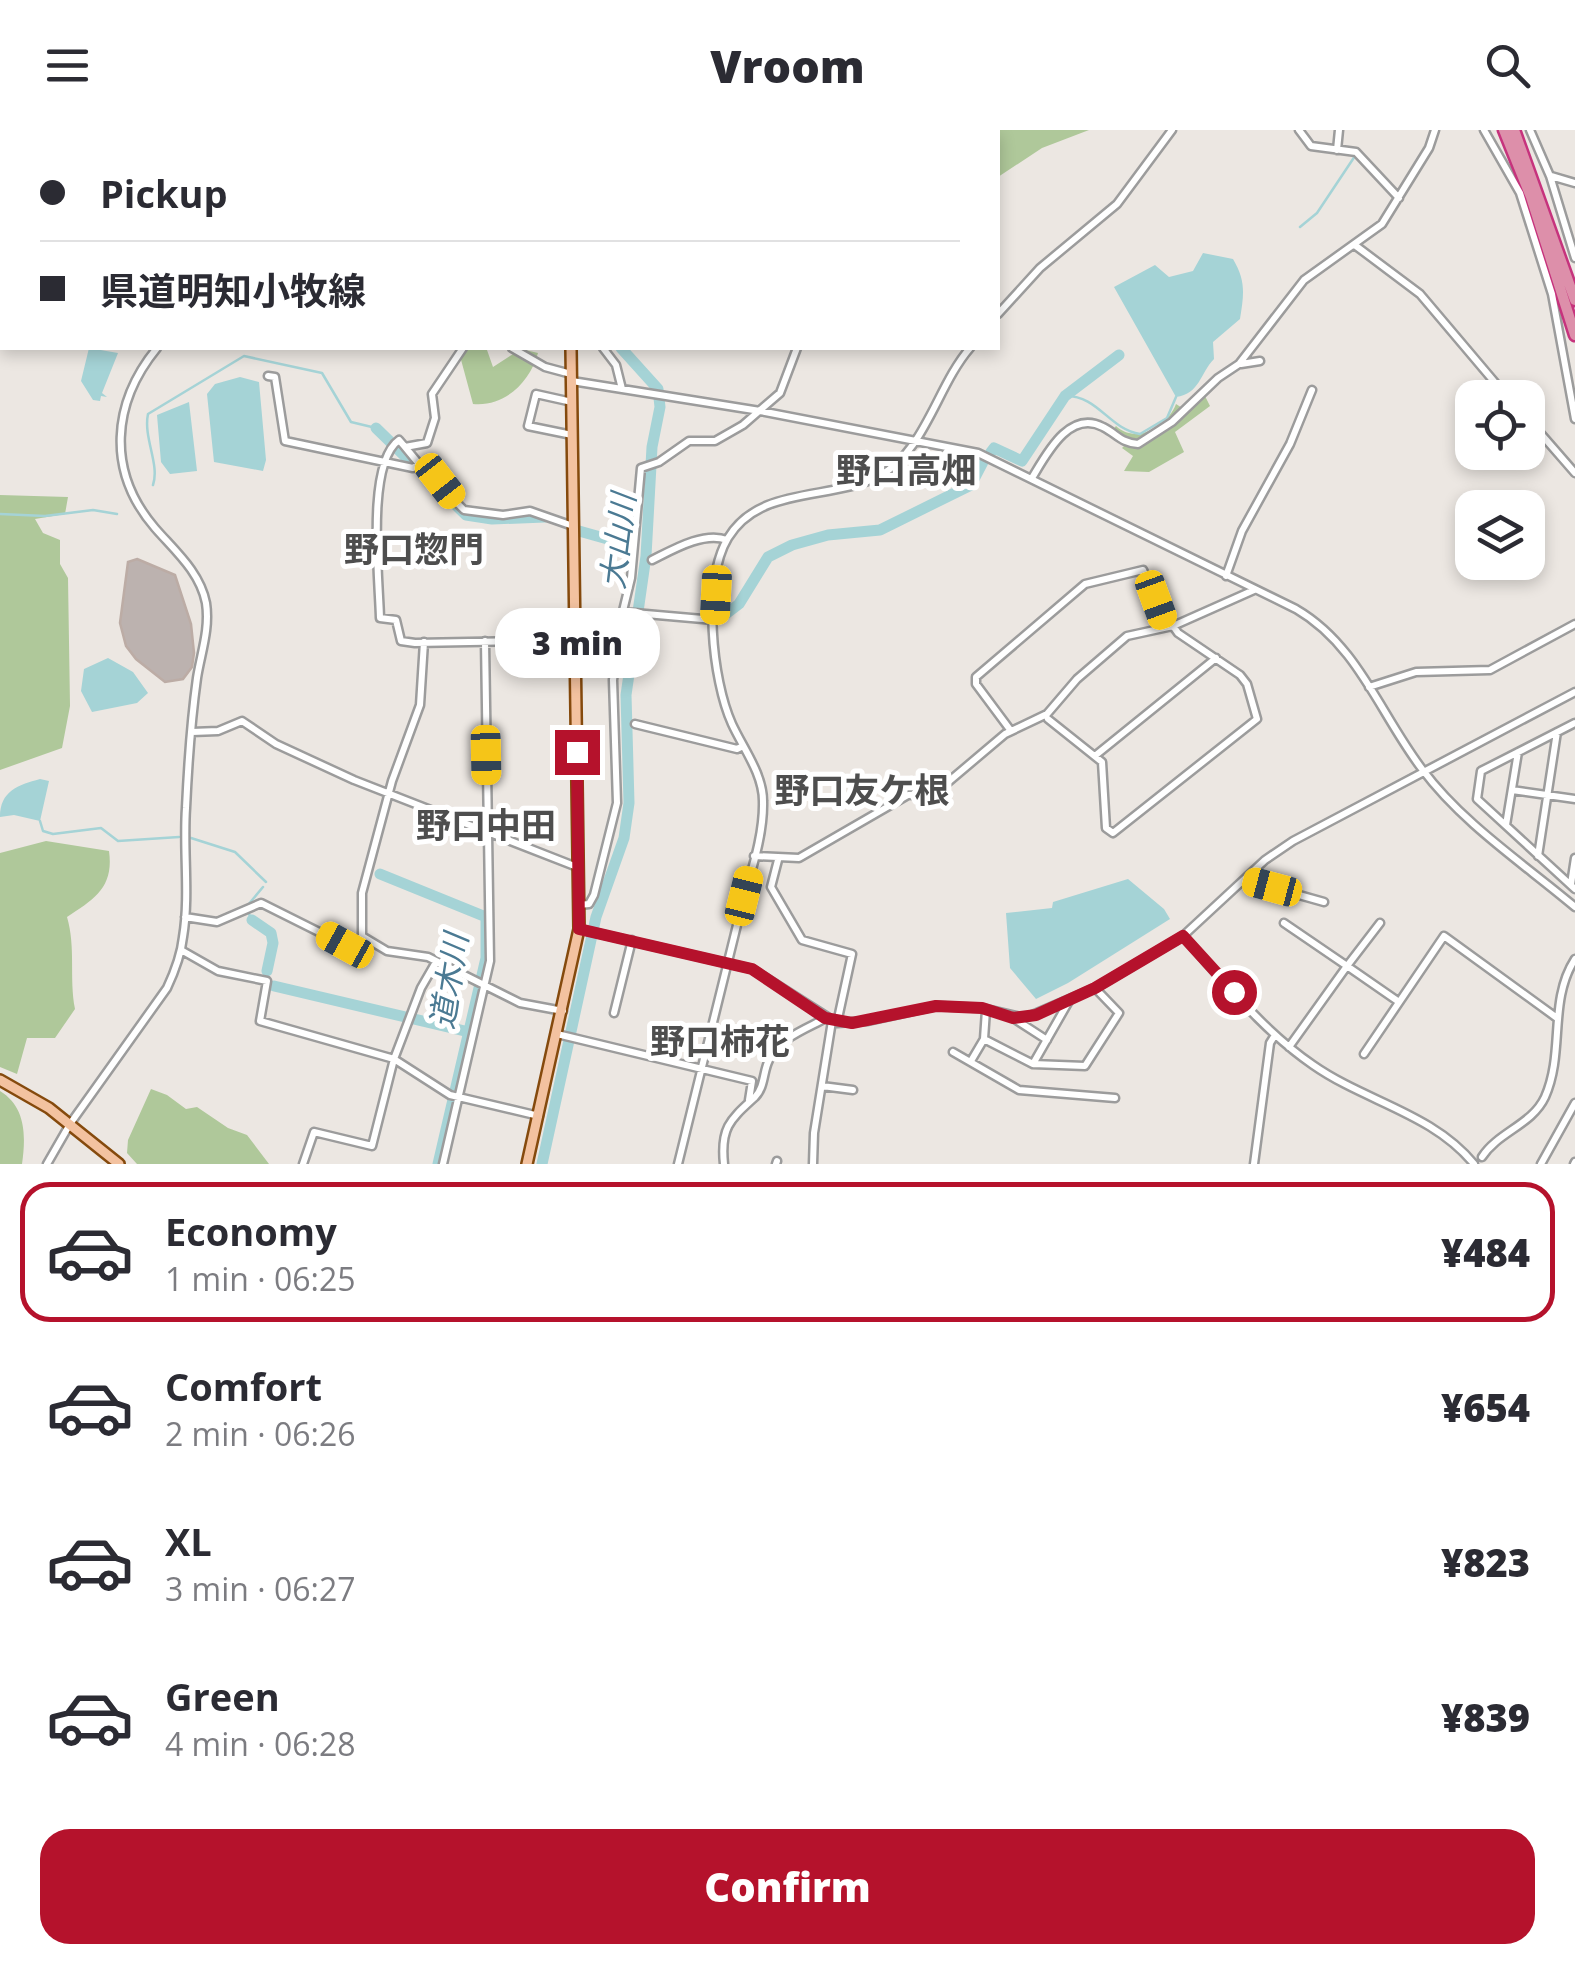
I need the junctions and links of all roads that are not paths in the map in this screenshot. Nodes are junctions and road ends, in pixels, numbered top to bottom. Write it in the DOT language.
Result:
graph roads {
  1 [pos="1172,130"];
  2 [pos="1299,130"];
  3 [pos="1339,130"];
  4 [pos="1436,130"];
  5 [pos="1484,130"];
  6 [pos="1504,130"];
  7 [pos="1514,130"];
  8 [pos="1530,130"];
  9 [pos="1337,150"];
  10 [pos="1550,176"];
  11 [pos="1575,183"];
  12 [pos="1399,198"];
  13 [pos="1356,246"];
  14 [pos="1575,258"];
  15 [pos="1575,300"];
  16 [pos="1000,312"];
  17 [pos="1575,335"];
  18 [pos="156,350"];
  19 [pos="461,350"];
  20 [pos="515,350"];
  21 [pos="571,350"];
  22 [pos="605,350"];
  23 [pos="795,350"];
  24 [pos="969,350"];
  25 [pos="1260,361"];
  26 [pos="1240,364"];
  27 [pos="268,376"];
  28 [pos="572,377"];
  29 [pos="1493,380"];
  30 [pos="622,389"];
  31 [pos="1312,390"];
  32 [pos="572,402"];
  33 [pos="760,410"];
  34 [pos="1575,419"];
  35 [pos="572,435"];
  36 [pos="1545,438"];
  37 [pos="916,440"];
  38 [pos="405,446"];
  39 [pos="385,461"];
  40 [pos="419,464"];
  41 [pos="1575,472"];
  42 [pos="1032,478"];
  43 [pos="573,526"];
  44 [pos="727,540"];
  45 [pos="652,560"];
  46 [pos="1226,576"];
  47 [pos="1254,590"];
  48 [pos="625,612"];
  49 [pos="714,620"];
  50 [pos="1575,624"];
  51 [pos="1170,627"];
  52 [pos="574,640"];
  53 [pos="484,641"];
  54 [pos="424,642"];
  55 [pos="1216,658"];
  56 [pos="1369,687"];
  57 [pos="1575,692"];
  58 [pos="1047,717"];
  59 [pos="1575,722"];
  60 [pos="635,724"];
  61 [pos="1012,731"];
  62 [pos="192,732"];
  63 [pos="1557,732"];
  64 [pos="1050,734"];
  65 [pos="743,746"];
  66 [pos="1518,752"];
  67 [pos="1096,754"];
  68 [pos="1423,770"];
  69 [pos="1512,790"];
  70 [pos="390,792"];
  71 [pos="1548,795"];
  72 [pos="1575,799"];
  73 [pos="1506,826"];
  74 [pos="488,831"];
  75 [pos="754,856"];
  76 [pos="1538,857"];
  77 [pos="1575,858"];
  78 [pos="778,860"];
  79 [pos="577,867"];
  80 [pos="1245,880"];
  81 [pos="1573,887"];
  82 [pos="1324,902"];
  83 [pos="579,905"];
  84 [pos="1575,907"];
  85 [pos="185,918"];
  86 [pos="1380,922"];
  87 [pos="1284,923"];
  88 [pos="582,929"];
  89 [pos="362,936"];
  90 [pos="1183,936"];
  91 [pos="628,939"];
  92 [pos="181,950"];
  93 [pos="1575,959"];
  94 [pos="436,962"];
  95 [pos="728,962"];
  96 [pos="1347,966"];
  97 [pos="484,986"];
  98 [pos="1095,988"];
  99 [pos="1068,1000"];
  100 [pos="1399,1002"];
  101 [pos="562,1010"];
  102 [pos="986,1010"];
  103 [pos="614,1014"];
  104 [pos="1013,1018"];
  105 [pos="1557,1018"];
  106 [pos="832,1021"];
  107 [pos="559,1034"];
  108 [pos="1275,1035"];
  109 [pos="984,1038"];
  110 [pos="1047,1040"];
  111 [pos="1288,1047"];
  112 [pos="953,1052"];
  113 [pos="1364,1054"];
  114 [pos="394,1059"];
  115 [pos="970,1062"];
  116 [pos="1033,1064"];
  117 [pos="700,1068"];
  118 [pos="0,1080"];
  119 [pos="822,1086"];
  120 [pos="853,1090"];
  121 [pos="455,1096"];
  122 [pos="1116,1098"];
  123 [pos="750,1100"];
  124 [pos="1575,1103"];
  125 [pos="540,1116"];
  126 [pos="70,1124"];
  127 [pos="1482,1157"];
  128 [pos="47,1164"];
  129 [pos="119,1164"];
  130 [pos="303,1164"];
  131 [pos="443,1164"];
  132 [pos="526,1164"];
  133 [pos="678,1164"];
  134 [pos="724,1164"];
  135 [pos="813,1164"];
  136 [pos="1254,1164"];
  137 [pos="1474,1164"];
  138 [pos="1541,1164"];
  1 -- 16 [label="street"];
  2 -- 9 [label="street"];
  3 -- 9 [label="street"];
  4 -- 12 [label="street"];
  5 -- 34 [label="street"];
  6 -- 17 [label="highway"];
  7 -- 15 [label="highway"];
  8 -- 10 [label="street"];
  9 -- 12 [label="street"];
  10 -- 11 [label="street"];
  10 -- 14 [label="street"];
  12 -- 13 [label="street"];
  13 -- 26 [label="street"];
  13 -- 29 [label="street"];
  18 -- 62 [label="street"];
  19 -- 38 [label="street"];
  20 -- 28 [label="street"];
  21 -- 28 [label="main road"];
  22 -- 30 [label="street"];
  23 -- 33 [label="street"];
  24 -- 37 [label="street"];
  25 -- 26 [label="street"];
  26 -- 42 [label="street"];
  27 -- 39 [label="street"];
  28 -- 30 [label="street"];
  28 -- 32 [label="main road"];
  30 -- 33 [label="street"];
  31 -- 46 [label="street"];
  32 -- 35 [label="main road"];
  32 -- 35 [label="street"];
  33 -- 37 [label="street"];
  33 -- 48 [label="street"];
  35 -- 43 [label="main road"];
  36 -- 41 [label="street"];
  37 -- 42 [label="street"];
  37 -- 44 [label="street"];
  38 -- 39 [label="street"];
  38 -- 40 [label="street"];
  39 -- 40 [label="street"];
  39 -- 54 [label="street"];
  40 -- 43 [label="street"];
  42 -- 46 [label="street"];
  43 -- 52 [label="main road"];
  44 -- 45 [label="street"];
  44 -- 49 [label="street"];
  46 -- 47 [label="street"];
  47 -- 51 [label="street"];
  47 -- 56 [label="street"];
  48 -- 49 [label="street"];
  48 -- 83 [label="street"];
  49 -- 65 [label="street"];
  50 -- 56 [label="street"];
  51 -- 55 [label="street"];
  51 -- 58 [label="street"];
  51 -- 61 [label="street"];
  52 -- 53 [label="street"];
  52 -- 79 [label="main road"];
  53 -- 54 [label="street"];
  53 -- 74 [label="street"];
  54 -- 70 [label="street"];
  55 -- 67 [label="street"];
  55 -- 67 [label="street"];
  56 -- 68 [label="street"];
  57 -- 68 [label="street"];
  58 -- 61 [label="street"];
  58 -- 64 [label="street"];
  58 -- 67 [label="street"];
  59 -- 63 [label="street"];
  60 -- 65 [label="street"];
  61 -- 78 [label="street"];
  62 -- 70 [label="street"];
  62 -- 85 [label="street"];
  63 -- 66 [label="street"];
  63 -- 71 [label="street"];
  65 -- 75 [label="street"];
  66 -- 69 [label="street"];
  66 -- 73 [label="street"];
  68 -- 80 [label="street"];
  68 -- 84 [label="street"];
  69 -- 71 [label="street"];
  69 -- 73 [label="street"];
  70 -- 74 [label="street"];
  70 -- 89 [label="street"];
  71 -- 72 [label="street"];
  71 -- 76 [label="street"];
  73 -- 76 [label="street"];
  74 -- 79 [label="street"];
  74 -- 97 [label="street"];
  75 -- 78 [label="street"];
  75 -- 95 [label="street"];
  76 -- 81 [label="street"];
  77 -- 81 [label="street"];
  78 -- 106 [label="street"];
  79 -- 83 [label="main road"];
  80 -- 82 [label="street"];
  80 -- 90 [label="street"];
  83 -- 88 [label="main road"];
  85 -- 89 [label="street"];
  85 -- 92 [label="street"];
  86 -- 96 [label="street"];
  87 -- 96 [label="street"];
  88 -- 91 [label="street"];
  88 -- 101 [label="main road"];
  89 -- 94 [label="street"];
  90 -- 98 [label="street"];
  90 -- 108 [label="street"];
  91 -- 95 [label="street"];
  91 -- 103 [label="street"];
  92 -- 114 [label="street"];
  92 -- 126 [label="street"];
  93 -- 105 [label="street"];
  94 -- 97 [label="street"];
  94 -- 114 [label="street"];
  95 -- 106 [label="street"];
  95 -- 117 [label="street"];
  96 -- 100 [label="street"];
  96 -- 111 [label="street"];
  97 -- 101 [label="street"];
  97 -- 121 [label="street"];
  98 -- 99 [label="street"];
  98 -- 116 [label="street"];
  99 -- 104 [label="street"];
  99 -- 110 [label="street"];
  100 -- 105 [label="street"];
  100 -- 113 [label="street"];
  101 -- 107 [label="main road"];
  102 -- 104 [label="street"];
  102 -- 106 [label="street"];
  102 -- 109 [label="street"];
  104 -- 110 [label="street"];
  105 -- 127 [label="street"];
  106 -- 119 [label="street"];
  106 -- 123 [label="street"];
  107 -- 117 [label="street"];
  107 -- 125 [label="main road"];
  108 -- 111 [label="street"];
  108 -- 136 [label="street"];
  109 -- 115 [label="street"];
  109 -- 116 [label="street"];
  110 -- 116 [label="street"];
  111 -- 137 [label="street"];
  112 -- 115 [label="street"];
  114 -- 121 [label="street"];
  114 -- 130 [label="street"];
  115 -- 122 [label="street"];
  117 -- 123 [label="street"];
  117 -- 133 [label="street"];
  118 -- 126 [label="main road"];
  119 -- 120 [label="street"];
  119 -- 135 [label="street"];
  121 -- 125 [label="street"];
  121 -- 131 [label="street"];
  123 -- 134 [label="street"];
  124 -- 138 [label="street"];
  125 -- 132 [label="main road"];
  126 -- 128 [label="street"];
  126 -- 129 [label="main road"];
}
